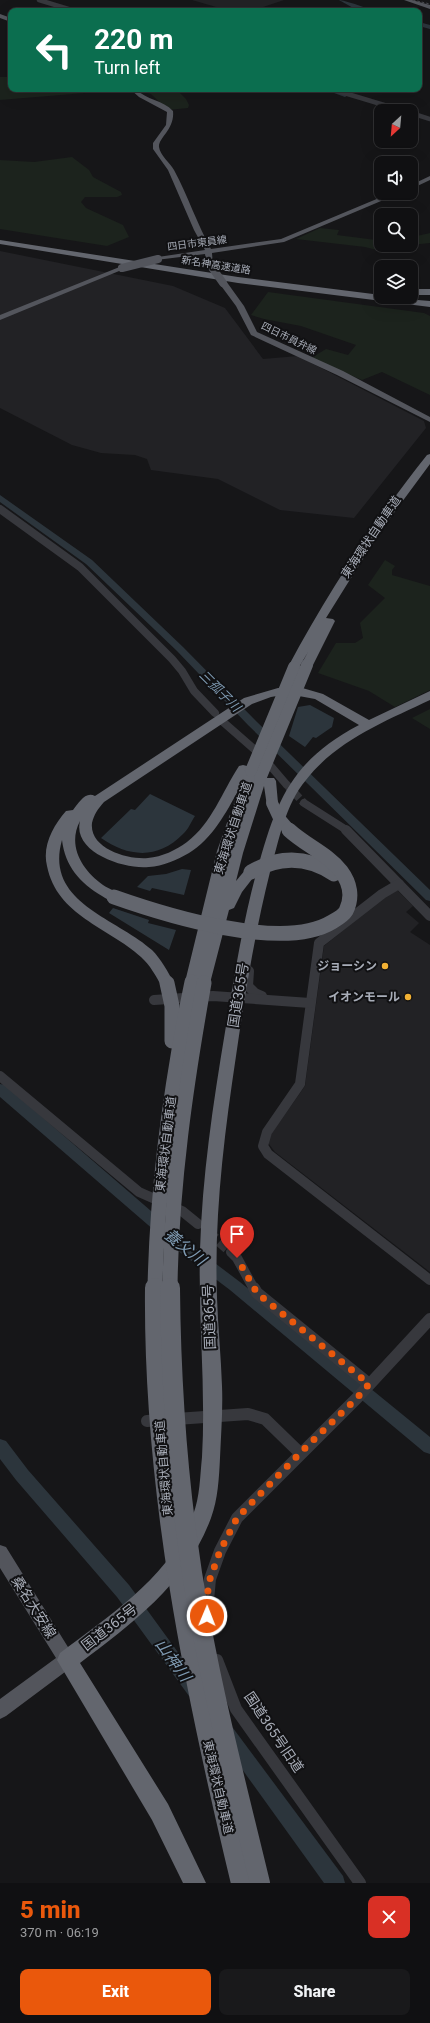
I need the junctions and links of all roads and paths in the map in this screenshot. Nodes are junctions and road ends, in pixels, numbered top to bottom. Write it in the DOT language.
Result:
graph roads {
  1 [pos="39,0"];
  2 [pos="407,0"];
  3 [pos="430,7"];
  4 [pos="65,8"];
  5 [pos="137,92"];
  6 [pos="341,92"];
  7 [pos="381,104"];
  8 [pos="418,115"];
  9 [pos="430,119"];
  10 [pos="430,178"];
  11 [pos="418,184"];
  12 [pos="381,200"];
  13 [pos="0,239"];
  14 [pos="0,242"];
  15 [pos="208,251"];
  16 [pos="199,270"];
  17 [pos="238,280"];
  18 [pos="374,289"];
  19 [pos="418,292"];
  20 [pos="430,292"];
  21 [pos="374,294"];
  22 [pos="418,299"];
  23 [pos="430,300"];
  24 [pos="430,304"];
  25 [pos="430,309"];
  26 [pos="0,318"];
  27 [pos="430,420"];
  28 [pos="430,457"];
  29 [pos="430,472"];
  30 [pos="0,509"];
  31 [pos="430,695"];
  32 [pos="222,715"];
  33 [pos="369,725"];
  34 [pos="256,775"];
  35 [pos="286,784"];
  36 [pos="91,802"];
  37 [pos="304,803"];
  38 [pos="399,884"];
  39 [pos="116,895"];
  40 [pos="430,916"];
  41 [pos="247,944"];
  42 [pos="201,983"];
  43 [pos="238,996"];
  44 [pos="269,999"];
  45 [pos="154,1000"];
  46 [pos="310,1003"];
  47 [pos="0,1076"];
  48 [pos="162,1163"];
  49 [pos="198,1224"];
  50 [pos="231,1252"];
  51 [pos="430,1280"];
  52 [pos="430,1319"];
  53 [pos="364,1390"];
  54 [pos="214,1416"];
  55 [pos="148,1421"];
  56 [pos="300,1453"];
  57 [pos="0,1553"];
  58 [pos="67,1660"];
  59 [pos="0,1710"];
  60 [pos="195,1883"];
  61 [pos="241,1883"];
  62 [pos="260,1883"];
  63 [pos="360,1883"];
  1 -- 4 [label="street"];
  2 -- 3 [label="main road"];
  5 -- 15 [label="main road, 四日市員弁線"];
  6 -- 7 [label="street"];
  8 -- 9 [label="street"];
  10 -- 11 [label="main road"];
  12 -- 15 [label="main road, 四日市東員線"];
  13 -- 16 [label="highway, 新名神高速道路"];
  14 -- 17 [label="highway, 新名神高速道路"];
  15 -- 26 [label="main road, 四日市東員線, bridge"];
  15 -- 27 [label="main road, 四日市員弁線, bridge"];
  16 -- 18 [label="highway"];
  16 -- 21 [label="highway, 新名神高速道路"];
  17 -- 24 [label="highway, 新名神高速道路"];
  17 -- 25 [label="highway"];
  19 -- 20 [label="highway"];
  22 -- 23 [label="highway"];
  28 -- 34 [label="highway, 東海環状自動車道, bridge"];
  29 -- 34 [label="highway, 東海環状自動車道, bridge"];
  30 -- 32 [label="street"];
  31 -- 33 [label="highway, 国道365号"];
  32 -- 33 [label="highway"];
  32 -- 35 [label="street"];
  32 -- 36 [label="highway"];
  33 -- 41 [label="highway, 国道365号"];
  34 -- 36 [label="highway"];
  34 -- 39 [label="highway, bridge"];
  34 -- 42 [label="highway, 東海環状自動車道"];
  36 -- 39 [label="highway"];
  36 -- 48 [label="highway, bridge"];
  37 -- 38 [label="street"];
  38 -- 40 [label="street"];
  38 -- 46 [label="street"];
  39 -- 42 [label="highway, bridge"];
  41 -- 43 [label="highway, 国道365号"];
  41 -- 44 [label="street"];
  42 -- 48 [label="highway, 東海環状自動車道, bridge"];
  42 -- 62 [label="highway, 東海環状自動車道, bridge"];
  43 -- 44 [label="street"];
  43 -- 45 [label="street"];
  43 -- 54 [label="highway, 国道365号"];
  44 -- 46 [label="street"];
  46 -- 51 [label="street"];
  47 -- 49 [label="street"];
  48 -- 61 [label="highway, 東海環状自動車道, bridge"];
  50 -- 53 [label="street"];
  52 -- 53 [label="street, 国道365号旧道"];
  53 -- 56 [label="street, 国道365号旧道"];
  54 -- 55 [label="street"];
  54 -- 56 [label="street"];
  54 -- 58 [label="highway, 国道365号"];
  56 -- 63 [label="street, 国道365号旧道"];
  57 -- 58 [label="main road, 桑名大安線"];
  58 -- 59 [label="main road"];
  58 -- 60 [label="highway"];
}
